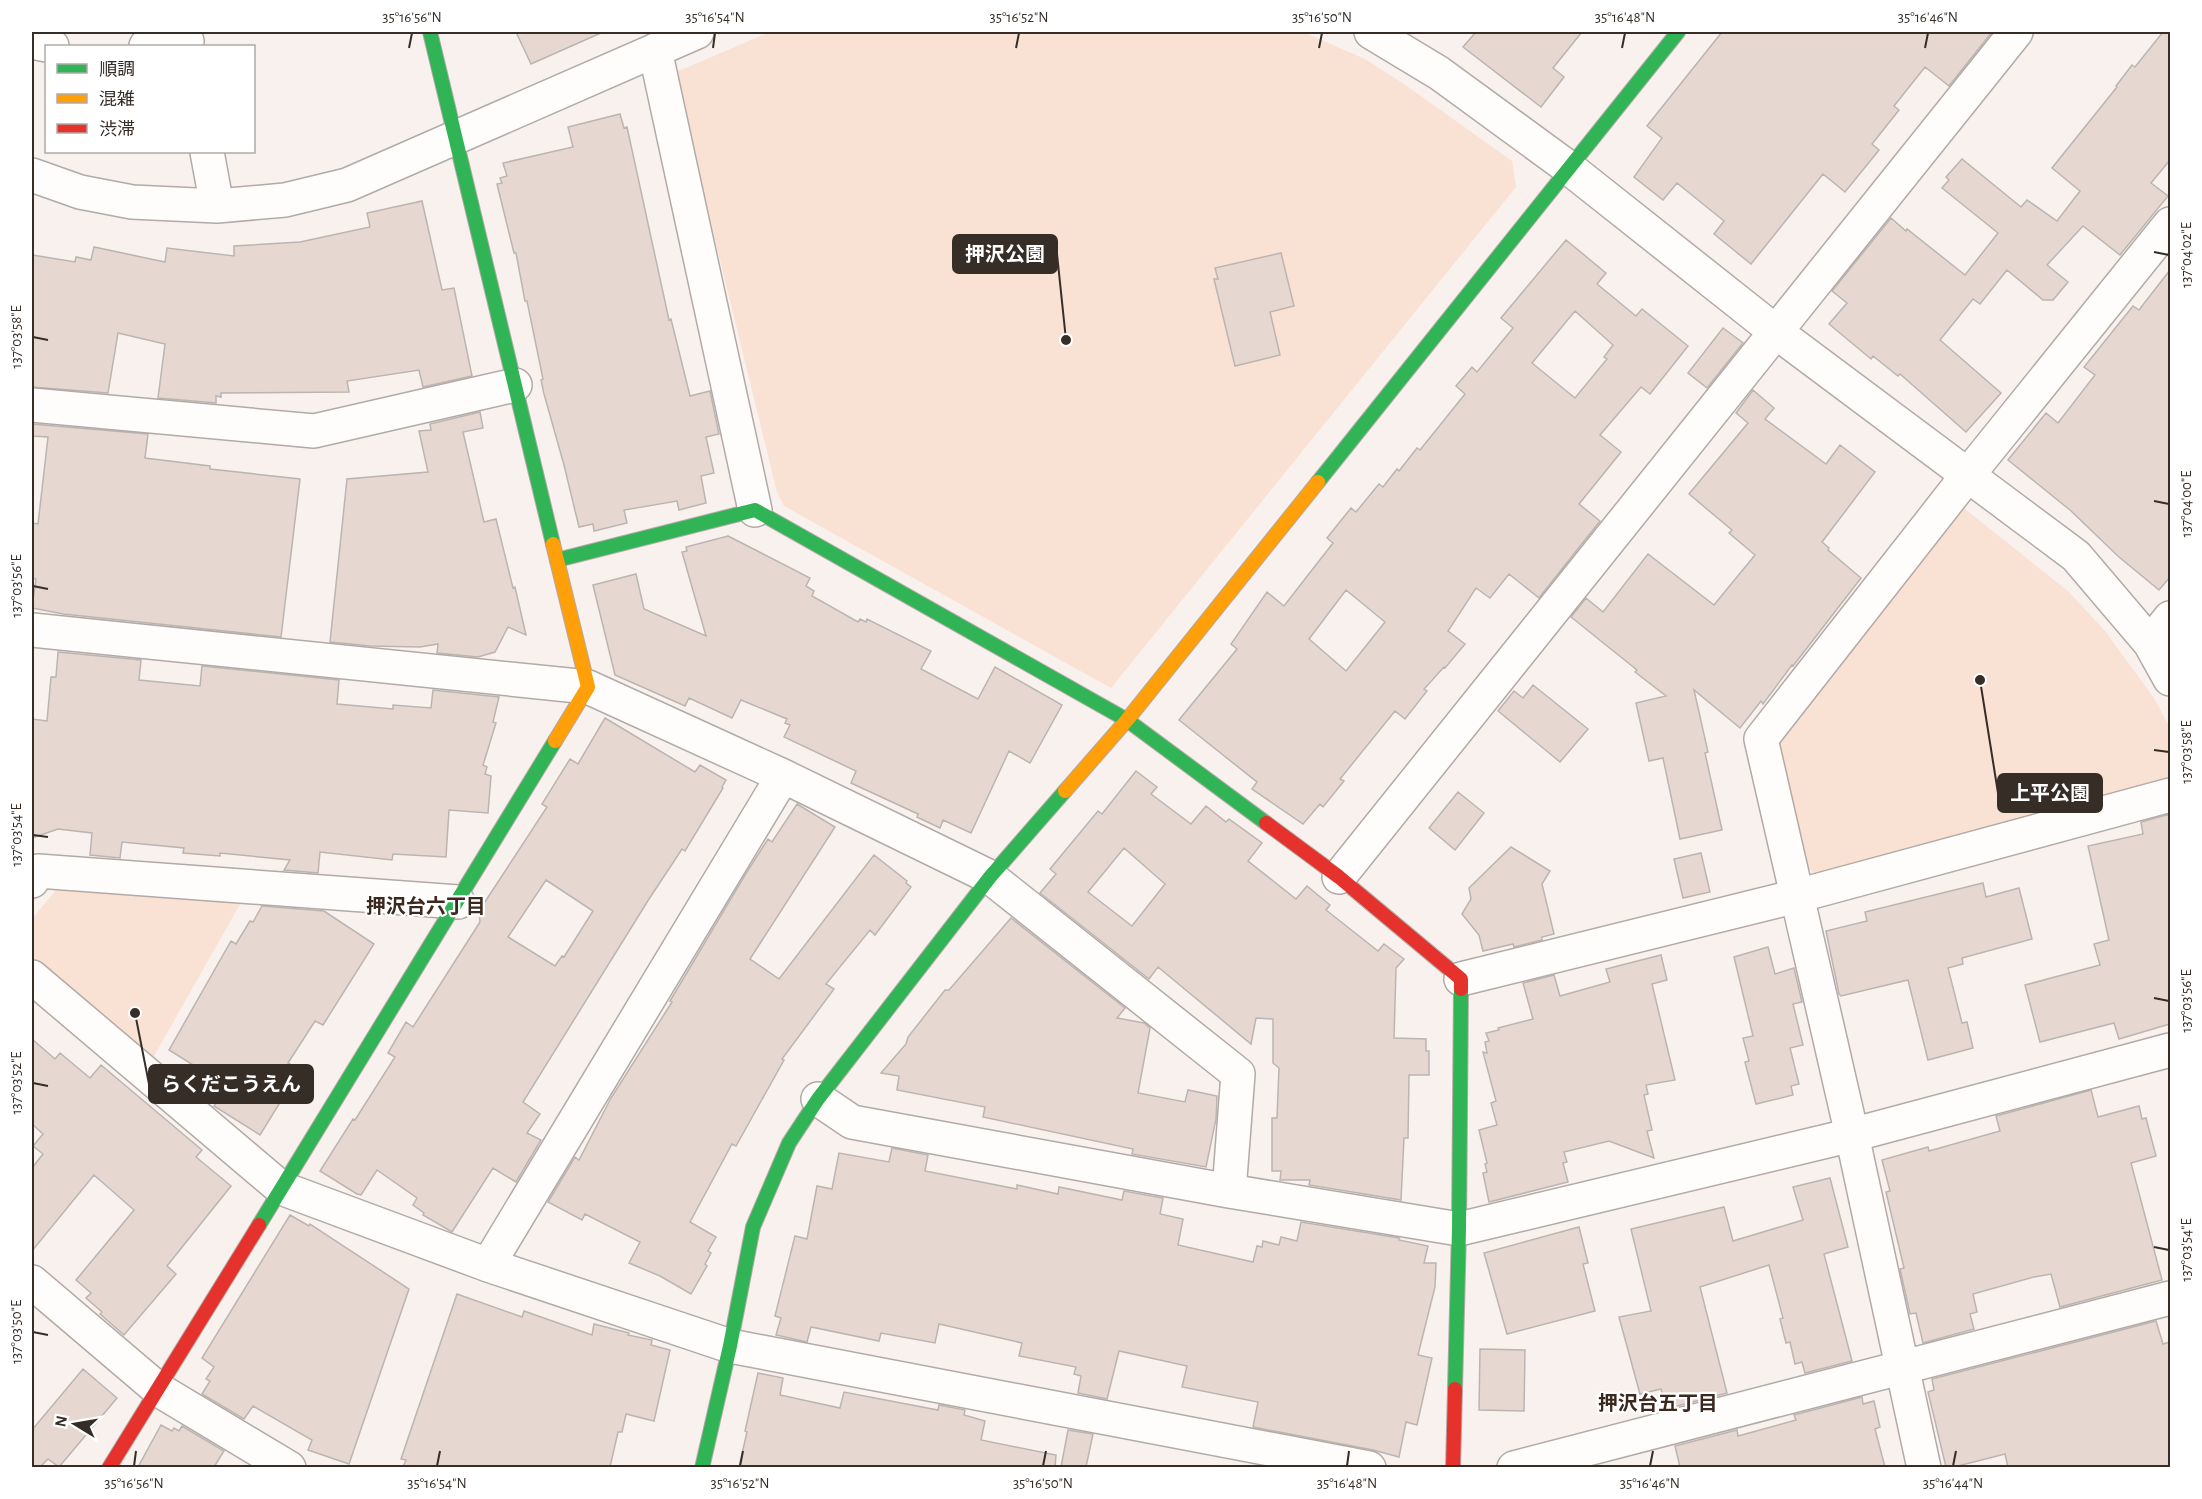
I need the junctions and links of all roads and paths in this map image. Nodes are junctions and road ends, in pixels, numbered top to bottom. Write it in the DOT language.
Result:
graph roads {
  1 [pos="430,32"];
  2 [pos="697,32"];
  3 [pos="1371,32"];
  4 [pos="1678,32"];
  5 [pos="2016,32"];
  6 [pos="187,40"];
  7 [pos="32,42"];
  8 [pos="47,45"];
  9 [pos="153,45"];
  10 [pos="655,50"];
  11 [pos="455,137"];
  12 [pos="207,153"];
  13 [pos="1569,168"];
  14 [pos="32,175"];
  15 [pos="217,206"];
  16 [pos="2170,224"];
  17 [pos="1776,332"];
  18 [pos="515,385"];
  19 [pos="32,405"];
  20 [pos="1967,476"];
  21 [pos="755,510"];
  22 [pos="556,560"];
  23 [pos="2170,618"];
  24 [pos="32,630"];
  25 [pos="2150,643"];
  26 [pos="2170,679"];
  27 [pos="588,687"];
  28 [pos="1127,720"];
  29 [pos="783,776"];
  30 [pos="2170,795"];
  31 [pos="990,877"];
  32 [pos="1339,877"];
  33 [pos="32,881"];
  34 [pos="1797,896"];
  35 [pos="459,902"];
  36 [pos="32,977"];
  37 [pos="1461,979"];
  38 [pos="2170,1050"];
  39 [pos="818,1099"];
  40 [pos="1852,1135"];
  41 [pos="281,1188"];
  42 [pos="1228,1191"];
  43 [pos="1459,1228"];
  44 [pos="488,1265"];
  45 [pos="32,1282"];
  46 [pos="2170,1298"];
  47 [pos="730,1346"];
  48 [pos="1902,1368"];
  49 [pos="159,1390"];
  50 [pos="109,1467"];
  51 [pos="289,1467"];
  52 [pos="702,1467"];
  53 [pos="1369,1467"];
  54 [pos="1453,1467"];
  55 [pos="1514,1467"];
  56 [pos="1924,1467"];
  1 -- 11 [label="street"];
  2 -- 10 [label="street"];
  3 -- 13 [label="street"];
  4 -- 13 [label="street"];
  5 -- 17 [label="street"];
  6 -- 9 [label="street"];
  7 -- 8 [label="street"];
  10 -- 11 [label="street"];
  10 -- 21 [label="street"];
  11 -- 15 [label="street"];
  11 -- 18 [label="street"];
  12 -- 15 [label="street"];
  13 -- 17 [label="street"];
  13 -- 28 [label="street"];
  14 -- 15 [label="street"];
  16 -- 20 [label="street"];
  17 -- 20 [label="street"];
  17 -- 32 [label="street"];
  18 -- 19 [label="street"];
  18 -- 22 [label="street"];
  20 -- 25 [label="street"];
  20 -- 34 [label="street"];
  21 -- 22 [label="street"];
  21 -- 28 [label="street"];
  22 -- 27 [label="street"];
  23 -- 25 [label="street"];
  24 -- 27 [label="street"];
  25 -- 26 [label="street"];
  27 -- 29 [label="street"];
  27 -- 35 [label="street"];
  28 -- 31 [label="street"];
  28 -- 32 [label="street"];
  29 -- 31 [label="street"];
  29 -- 44 [label="street"];
  30 -- 34 [label="street"];
  31 -- 39 [label="street"];
  31 -- 42 [label="street"];
  32 -- 37 [label="street"];
  33 -- 35 [label="street"];
  34 -- 37 [label="street"];
  34 -- 40 [label="street"];
  35 -- 41 [label="street"];
  36 -- 41 [label="street"];
  37 -- 43 [label="street"];
  38 -- 40 [label="street"];
  39 -- 42 [label="street"];
  39 -- 47 [label="street"];
  40 -- 43 [label="street"];
  40 -- 48 [label="street"];
  41 -- 44 [label="street"];
  41 -- 49 [label="street"];
  42 -- 43 [label="street"];
  43 -- 54 [label="street"];
  44 -- 47 [label="street"];
  45 -- 49 [label="street"];
  46 -- 48 [label="street"];
  47 -- 52 [label="street"];
  47 -- 53 [label="street"];
  48 -- 55 [label="street"];
  48 -- 56 [label="street"];
  49 -- 50 [label="street"];
  49 -- 51 [label="street"];
}
